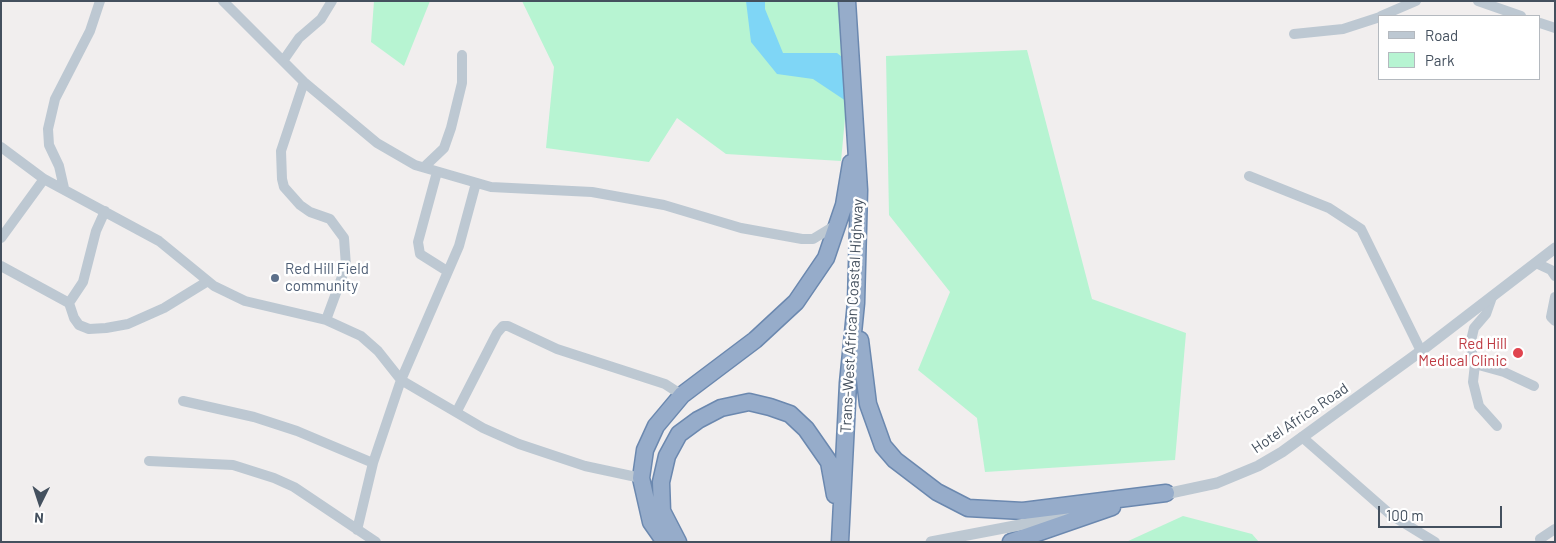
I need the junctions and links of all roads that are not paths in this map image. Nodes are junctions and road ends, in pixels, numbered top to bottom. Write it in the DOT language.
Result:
graph roads {
  1 [pos="100,1"];
  2 [pos="223,1"];
  3 [pos="332,1"];
  4 [pos="847,1"];
  5 [pos="1416,1"];
  6 [pos="1478,1"];
  7 [pos="1382,15"];
  8 [pos="1518,15"];
  9 [pos="1378,17"];
  10 [pos="1541,23"];
  11 [pos="1555,28"];
  12 [pos="1294,34"];
  13 [pos="462,55"];
  14 [pos="283,61"];
  15 [pos="304,82"];
  16 [pos="856,131"];
  17 [pos="1,148"];
  18 [pos="424,167"];
  19 [pos="437,172"];
  20 [pos="1249,176"];
  21 [pos="44,179"];
  22 [pos="476,183"];
  23 [pos="64,188"];
  24 [pos="105,211"];
  25 [pos="839,223"];
  26 [pos="1,238"];
  27 [pos="1555,248"];
  28 [pos="1536,263"];
  29 [pos="1,266"];
  30 [pos="447,271"];
  31 [pos="1555,276"];
  32 [pos="208,281"];
  33 [pos="1492,297"];
  34 [pos="1555,297"];
  35 [pos="69,303"];
  36 [pos="856,303"];
  37 [pos="326,320"];
  38 [pos="1555,321"];
  39 [pos="1421,351"];
  40 [pos="1475,364"];
  41 [pos="401,380"];
  42 [pos="1534,386"];
  43 [pos="682,395"];
  44 [pos="183,401"];
  45 [pos="457,411"];
  46 [pos="1497,426"];
  47 [pos="1302,437"];
  48 [pos="149,461"];
  49 [pos="373,463"];
  50 [pos="641,478"];
  51 [pos="1166,493"];
  52 [pos="1116,506"];
  53 [pos="1555,529"];
  54 [pos="357,530"];
  55 [pos="840,539"];
  56 [pos="1540,539"];
  57 [pos="376,542"];
  58 [pos="665,542"];
  59 [pos="678,542"];
  60 [pos="931,542"];
  61 [pos="1010,542"];
  62 [pos="1435,542"];
  1 -- 23 [label="street"];
  2 -- 14 [label="street"];
  3 -- 14 [label="street"];
  4 -- 16 [label="highway, Trans-West African Coastal Highway"];
  5 -- 7 [label="street"];
  6 -- 8 [label="street"];
  9 -- 12 [label="street"];
  10 -- 11 [label="street"];
  13 -- 18 [label="street"];
  14 -- 15 [label="street"];
  15 -- 18 [label="street"];
  15 -- 37 [label="street"];
  16 -- 25 [label="highway"];
  16 -- 36 [label="highway, Trans-West African Coastal Highway"];
  17 -- 21 [label="street"];
  18 -- 19 [label="street"];
  19 -- 22 [label="street"];
  19 -- 30 [label="street"];
  20 -- 39 [label="street"];
  21 -- 23 [label="street"];
  21 -- 26 [label="street"];
  22 -- 25 [label="street"];
  22 -- 30 [label="street"];
  23 -- 24 [label="street"];
  24 -- 32 [label="street"];
  24 -- 35 [label="street"];
  25 -- 43 [label="highway"];
  27 -- 28 [label="street, Hotel Africa Road"];
  28 -- 31 [label="street"];
  28 -- 33 [label="street, Hotel Africa Road"];
  29 -- 35 [label="street"];
  30 -- 41 [label="street"];
  32 -- 35 [label="street"];
  32 -- 37 [label="street"];
  33 -- 39 [label="street, Hotel Africa Road"];
  33 -- 40 [label="street"];
  34 -- 38 [label="street"];
  36 -- 51 [label="highway"];
  36 -- 55 [label="highway, Trans-West African Coastal Highway"];
  37 -- 41 [label="street"];
  39 -- 47 [label="street, Hotel Africa Road"];
  40 -- 42 [label="street"];
  40 -- 46 [label="street"];
  41 -- 45 [label="street"];
  41 -- 49 [label="street"];
  43 -- 45 [label="street"];
  43 -- 50 [label="highway"];
  44 -- 49 [label="street"];
  45 -- 50 [label="street"];
  47 -- 51 [label="street, Hotel Africa Road"];
  47 -- 62 [label="street"];
  48 -- 54 [label="street"];
  49 -- 54 [label="street"];
  50 -- 58 [label="highway"];
  51 -- 52 [label="street, Hotel Africa Road"];
  52 -- 60 [label="street, Hotel Africa Road"];
  52 -- 61 [label="highway"];
  53 -- 56 [label="street"];
  54 -- 57 [label="street"];
  55 -- 59 [label="highway"];
}
